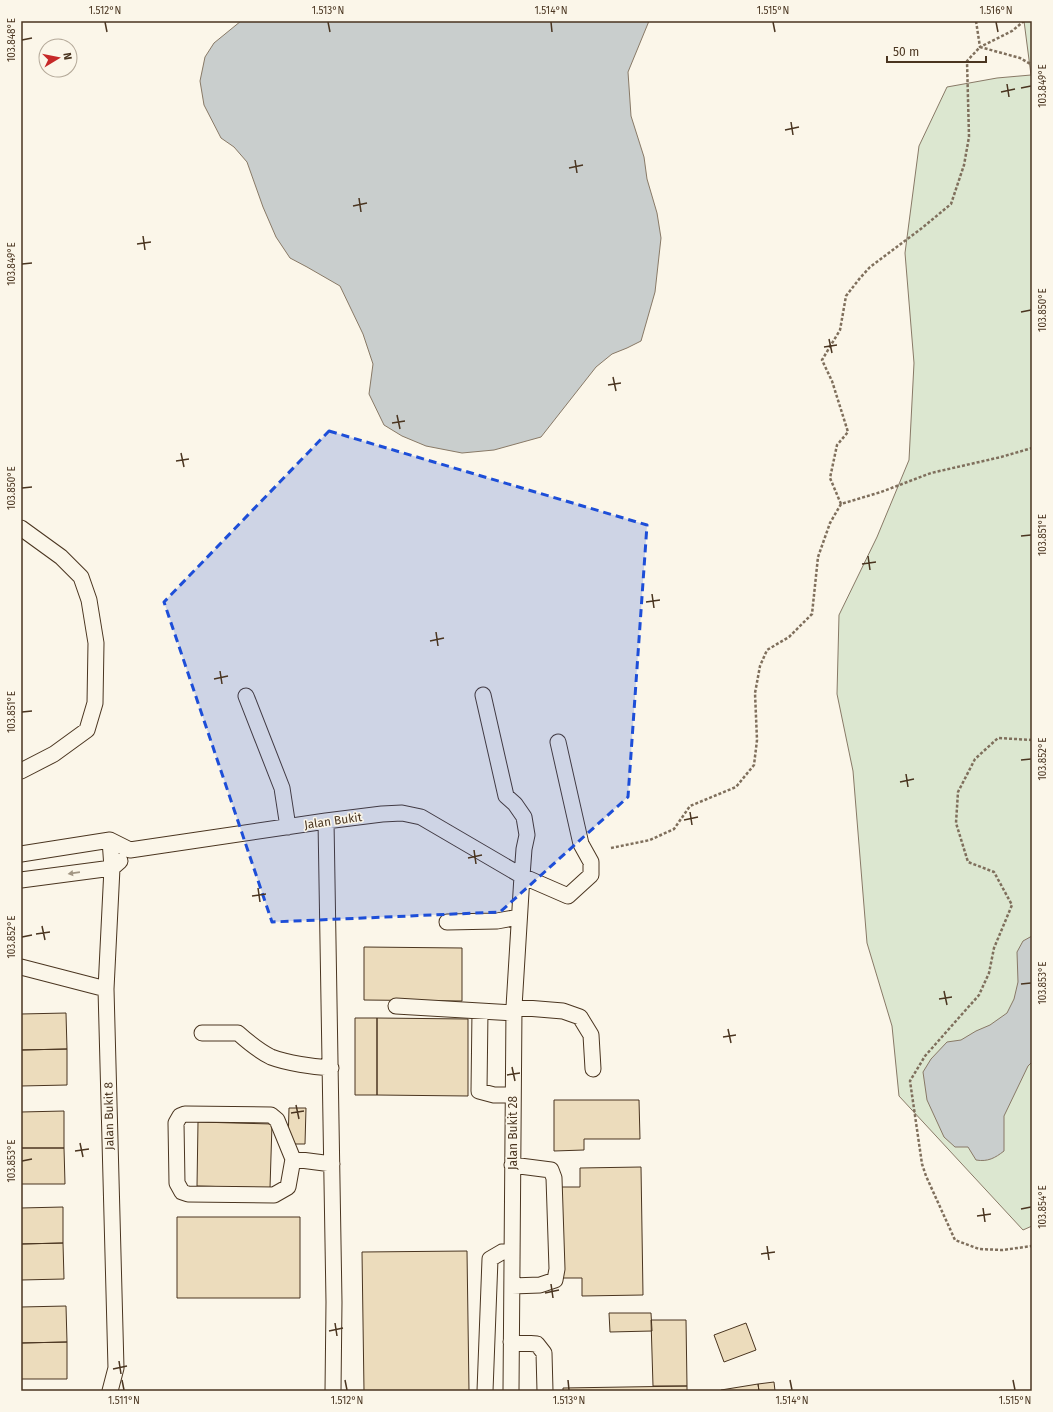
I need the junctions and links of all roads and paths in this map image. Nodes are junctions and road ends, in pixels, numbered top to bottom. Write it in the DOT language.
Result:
graph roads {
  1 [pos="976,21"];
  2 [pos="1024,21"];
  3 [pos="980,47"];
  4 [pos="1032,65"];
  5 [pos="1032,448"];
  6 [pos="841,504"];
  7 [pos="21,528"];
  8 [pos="483,695"];
  9 [pos="246,696"];
  10 [pos="1032,740"];
  11 [pos="558,742"];
  12 [pos="21,771"];
  13 [pos="326,821"];
  14 [pos="288,827"];
  15 [pos="110,840"];
  16 [pos="611,848"];
  17 [pos="130,850"];
  18 [pos="21,854"];
  19 [pos="112,868"];
  20 [pos="522,876"];
  21 [pos="21,880"];
  22 [pos="519,917"];
  23 [pos="447,922"];
  24 [pos="21,966"];
  25 [pos="106,988"];
  26 [pos="396,1006"];
  27 [pos="514,1010"];
  28 [pos="480,1011"];
  29 [pos="202,1033"];
  30 [pos="330,1068"];
  31 [pos="594,1069"];
  32 [pos="513,1095"];
  33 [pos="293,1159"];
  34 [pos="332,1164"];
  35 [pos="512,1165"];
  36 [pos="1032,1246"];
  37 [pos="512,1251"];
  38 [pos="512,1286"];
  39 [pos="511,1342"];
  40 [pos="116,1368"];
  41 [pos="110,1391"];
  42 [pos="117,1391"];
  43 [pos="333,1391"];
  44 [pos="485,1391"];
  45 [pos="511,1391"];
  46 [pos="545,1391"];
  1 -- 3 [label="path"];
  2 -- 3 [label="path"];
  3 -- 4 [label="path"];
  3 -- 6 [label="path"];
  5 -- 6 [label="path"];
  6 -- 16 [label="path"];
  7 -- 12 [label="street"];
  8 -- 20 [label="street, Jalan Bukit 28"];
  9 -- 14 [label="street"];
  10 -- 36 [label="path"];
  11 -- 20 [label="street, Jalan Bukit"];
  13 -- 14 [label="street, Jalan Bukit"];
  13 -- 20 [label="street, Jalan Bukit"];
  13 -- 30 [label="street"];
  14 -- 17 [label="street, Jalan Bukit"];
  15 -- 17 [label="street"];
  15 -- 18 [label="street"];
  15 -- 19 [label="street, Jalan Bukit 8"];
  17 -- 19 [label="street"];
  19 -- 21 [label="street, one-way"];
  19 -- 25 [label="street, Jalan Bukit 8"];
  20 -- 22 [label="street, Jalan Bukit 28"];
  22 -- 23 [label="street"];
  22 -- 27 [label="street, Jalan Bukit 28"];
  24 -- 25 [label="street"];
  25 -- 40 [label="street, Jalan Bukit 8"];
  26 -- 28 [label="street"];
  27 -- 28 [label="street"];
  27 -- 31 [label="street"];
  27 -- 32 [label="street, Jalan Bukit 28"];
  28 -- 32 [label="street"];
  29 -- 30 [label="street"];
  30 -- 34 [label="street"];
  32 -- 35 [label="street, Jalan Bukit 28"];
  33 -- 33 [label="street"];
  33 -- 34 [label="street"];
  34 -- 43 [label="street"];
  35 -- 37 [label="street, Jalan Bukit 28"];
  35 -- 38 [label="street"];
  37 -- 38 [label="street, Jalan Bukit 28"];
  37 -- 44 [label="street"];
  38 -- 39 [label="street, Jalan Bukit 28"];
  39 -- 45 [label="street, Jalan Bukit 28"];
  39 -- 46 [label="street"];
  40 -- 41 [label="street, Jalan Bukit 8"];
  40 -- 42 [label="street"];
}
